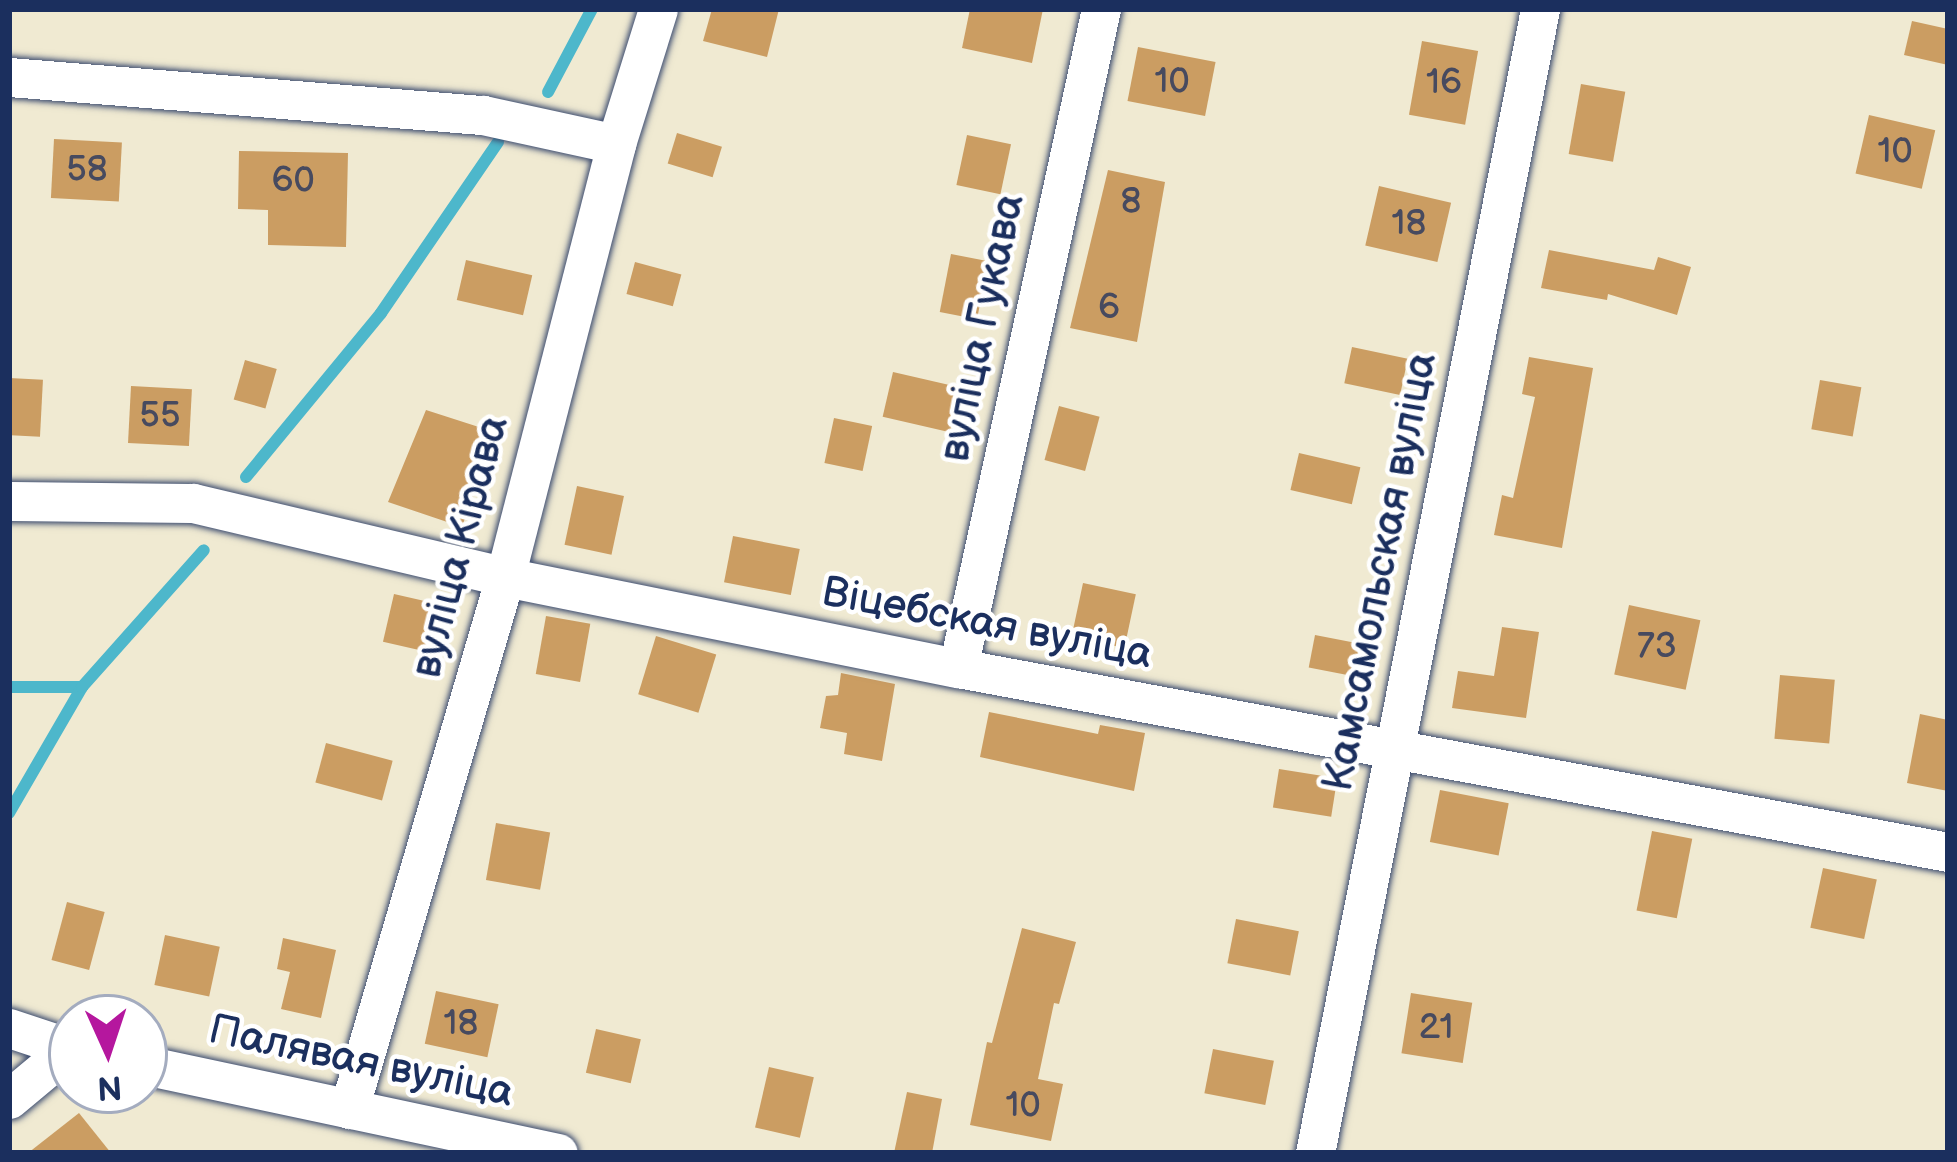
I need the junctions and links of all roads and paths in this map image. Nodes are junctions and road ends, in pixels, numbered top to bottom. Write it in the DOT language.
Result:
graph roads {
  1 [pos="658,9"];
  2 [pos="1101,9"];
  3 [pos="1540,9"];
  4 [pos="9,77"];
  5 [pos="616,144"];
  6 [pos="9,501"];
  7 [pos="506,577"];
  8 [pos="958,668"];
  9 [pos="1395,751"];
  10 [pos="1948,852"];
  11 [pos="9,1028"];
  12 [pos="48,1041"];
  13 [pos="48,1068"];
  14 [pos="168,1070"];
  15 [pos="9,1099"];
  16 [pos="350,1109"];
  17 [pos="558,1153"];
  18 [pos="1315,1153"];
  1 -- 5 [label="street, вуліца Кірава"];
  2 -- 8 [label="street, вуліца Гукава"];
  3 -- 9 [label="street, Камсамольская вуліца"];
  4 -- 5 [label="street"];
  5 -- 7 [label="street, вуліца Кірава"];
  6 -- 7 [label="street, Віцебская вуліца"];
  7 -- 8 [label="street, Віцебская вуліца"];
  7 -- 16 [label="street, вуліца Кірава"];
  8 -- 9 [label="street, Віцебская вуліца"];
  9 -- 10 [label="street, Віцебская вуліца"];
  9 -- 18 [label="street, Камсамольская вуліца"];
  11 -- 12 [label="street"];
  13 -- 15 [label="street"];
  14 -- 16 [label="street, Палявая вуліца"];
  16 -- 17 [label="street, Палявая вуліца"];
}
